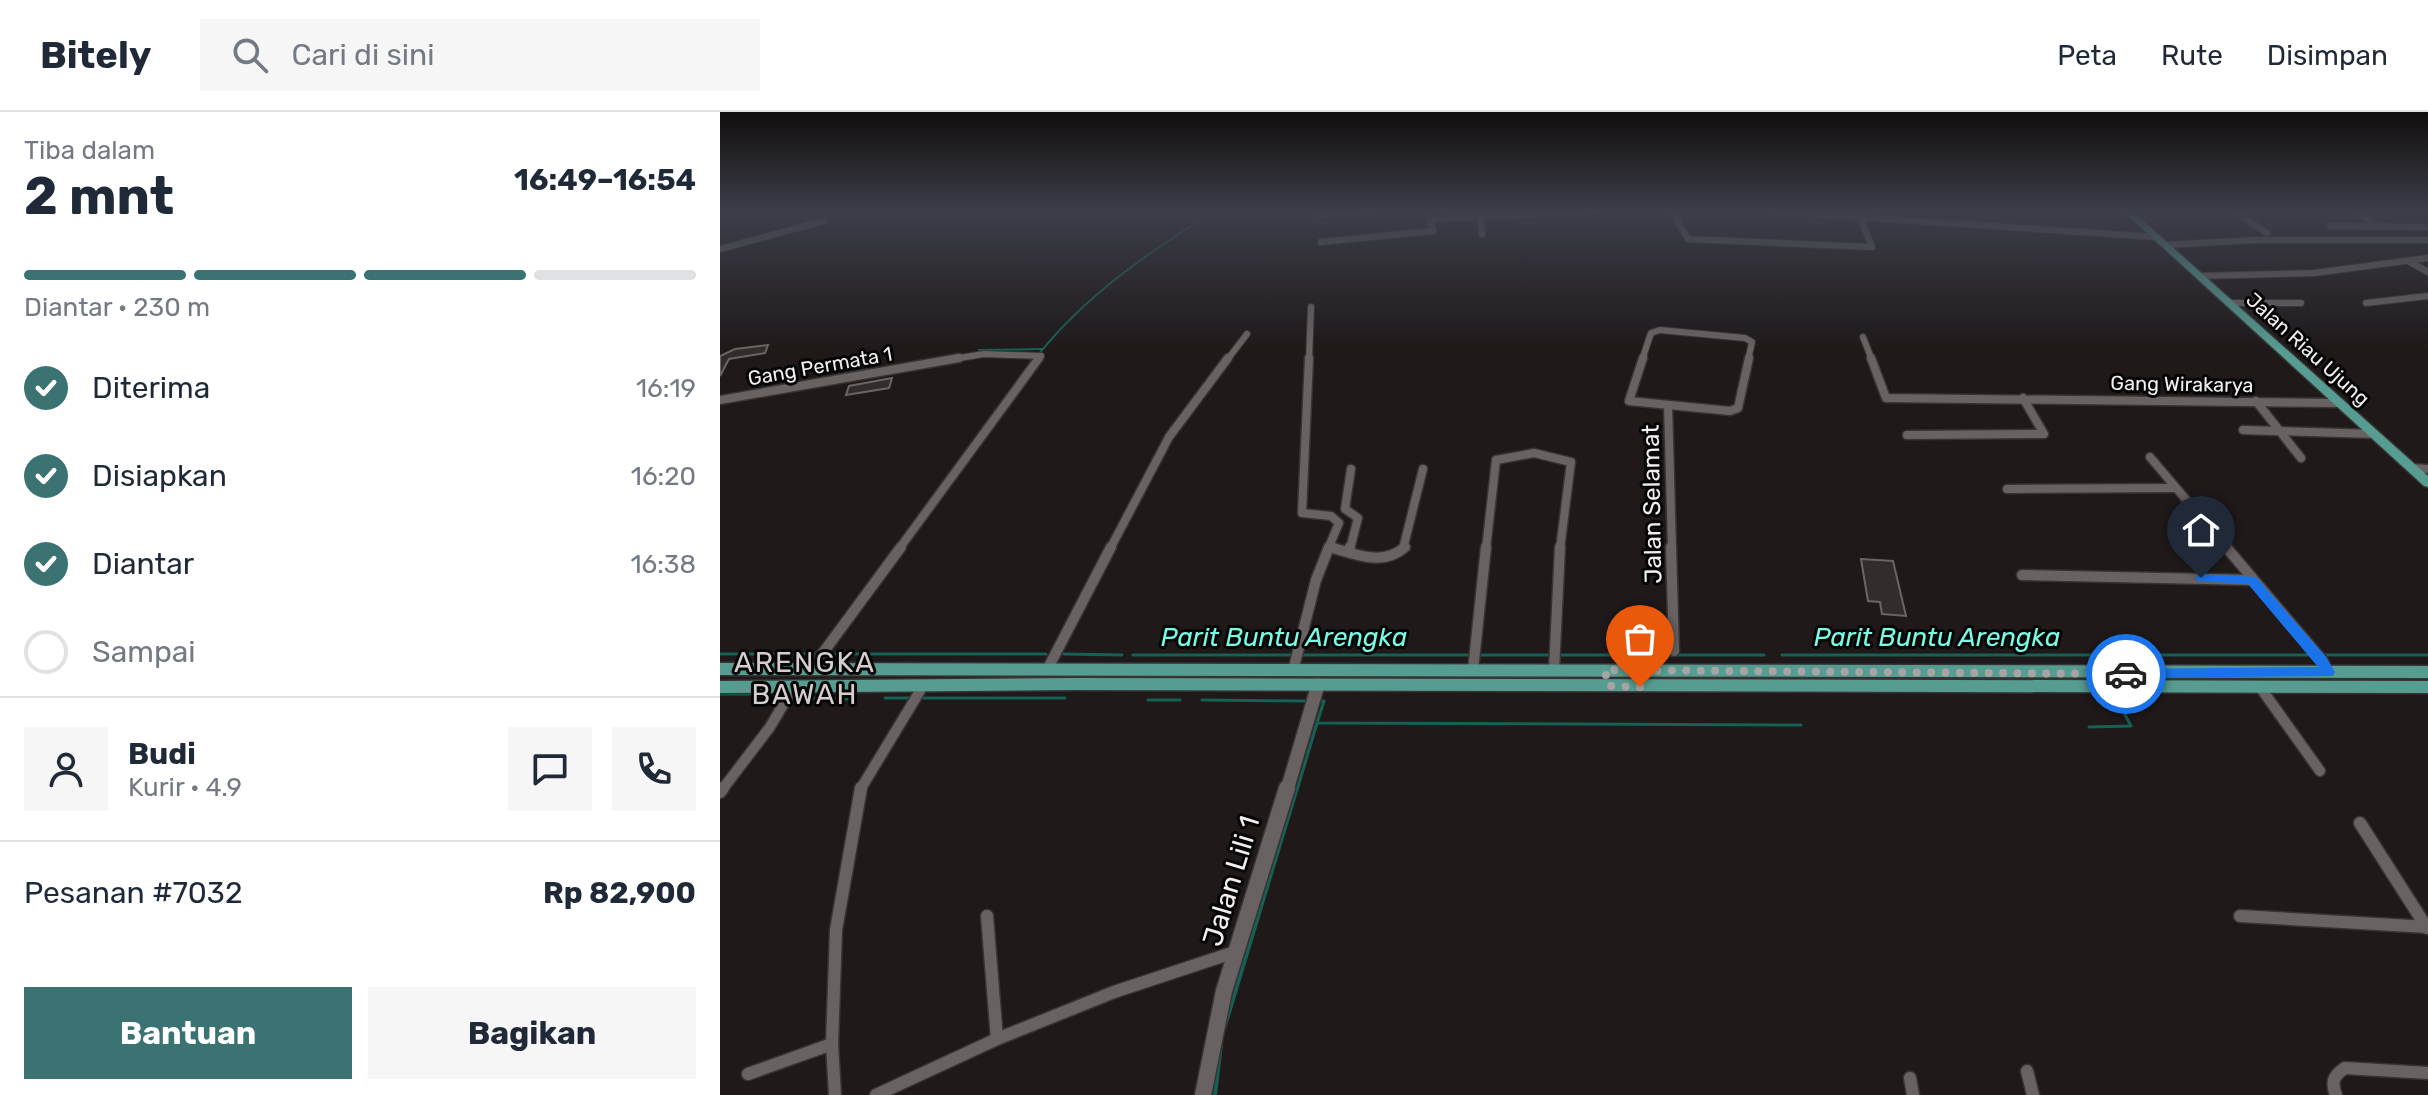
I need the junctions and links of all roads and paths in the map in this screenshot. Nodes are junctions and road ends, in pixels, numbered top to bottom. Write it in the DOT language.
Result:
graph roads {
  1 [pos="2179,257"];
  2 [pos="2428,258"];
  3 [pos="2408,261"];
  4 [pos="2428,272"];
  5 [pos="2199,276"];
  6 [pos="2428,296"];
  7 [pos="2229,303"];
  8 [pos="2301,303"];
  9 [pos="2366,303"];
  10 [pos="1311,307"];
  11 [pos="1247,334"];
  12 [pos="1863,337"];
  13 [pos="2023,398"];
  14 [pos="720,400"];
  15 [pos="2256,401"];
  16 [pos="2340,403"];
  17 [pos="1668,405"];
  18 [pos="2243,430"];
  19 [pos="2275,431"];
  20 [pos="2374,434"];
  21 [pos="1907,435"];
  22 [pos="2150,457"];
  23 [pos="2301,458"];
  24 [pos="2412,468"];
  25 [pos="1351,469"];
  26 [pos="1423,469"];
  27 [pos="2428,469"];
  28 [pos="2428,483"];
  29 [pos="2174,488"];
  30 [pos="2007,489"];
  31 [pos="1329,547"];
  32 [pos="1349,552"];
  33 [pos="2022,575"];
  34 [pos="2252,580"];
  35 [pos="1674,651"];
  36 [pos="1295,659"];
  37 [pos="1473,660"];
  38 [pos="1554,660"];
  39 [pos="2325,666"];
  40 [pos="720,669"];
  41 [pos="811,669"];
  42 [pos="1047,670"];
  43 [pos="2428,672"];
  44 [pos="1607,678"];
  45 [pos="720,687"];
  46 [pos="2260,687"];
  47 [pos="2428,687"];
  48 [pos="921,689"];
  49 [pos="790,692"];
  50 [pos="1315,695"];
  51 [pos="2320,771"];
  52 [pos="720,792"];
  53 [pos="2360,823"];
  54 [pos="987,916"];
  55 [pos="2240,916"];
  56 [pos="2427,928"];
  57 [pos="1235,952"];
  58 [pos="997,1039"];
  59 [pos="832,1044"];
  60 [pos="2027,1071"];
  61 [pos="2428,1073"];
  62 [pos="748,1074"];
  63 [pos="1910,1078"];
  64 [pos="894,1090"];
  65 [pos="835,1095"];
  66 [pos="876,1095"];
  67 [pos="1203,1095"];
  68 [pos="1913,1095"];
  69 [pos="2033,1095"];
  70 [pos="2336,1095"];
  1 -- 5 [label="main road, Jalan Riau Ujung"];
  2 -- 3 [label="street"];
  3 -- 4 [label="street"];
  3 -- 5 [label="street"];
  5 -- 7 [label="main road, Jalan Riau Ujung"];
  6 -- 9 [label="street"];
  7 -- 8 [label="street"];
  7 -- 16 [label="main road, Jalan Riau Ujung"];
  10 -- 31 [label="street"];
  11 -- 42 [label="street"];
  12 -- 13 [label="street, Gang Wirakarya"];
  13 -- 15 [label="street, Gang Wirakarya"];
  13 -- 21 [label="street"];
  14 -- 41 [label="street, Gang Permata 1"];
  15 -- 16 [label="street, Gang Wirakarya"];
  15 -- 19 [label="street"];
  16 -- 20 [label="main road, Jalan Riau Ujung"];
  17 -- 17 [label="street"];
  17 -- 35 [label="street, Jalan Selamat"];
  18 -- 19 [label="street"];
  19 -- 20 [label="street"];
  19 -- 23 [label="street"];
  20 -- 24 [label="main road, Jalan Riau Ujung"];
  22 -- 29 [label="street"];
  24 -- 27 [label="street"];
  24 -- 28 [label="main road, Jalan Riau Ujung"];
  25 -- 32 [label="street"];
  26 -- 32 [label="street"];
  29 -- 30 [label="street"];
  29 -- 34 [label="street"];
  31 -- 32 [label="street"];
  31 -- 36 [label="street"];
  33 -- 34 [label="street"];
  34 -- 39 [label="street"];
  36 -- 37 [label="main road"];
  36 -- 42 [label="main road"];
  37 -- 38 [label="main road"];
  37 -- 38 [label="street"];
  38 -- 44 [label="main road"];
  39 -- 43 [label="main road"];
  39 -- 44 [label="main road"];
  40 -- 41 [label="main road"];
  41 -- 42 [label="main road"];
  44 -- 46 [label="main road"];
  44 -- 50 [label="main road"];
  45 -- 49 [label="main road"];
  46 -- 47 [label="main road"];
  46 -- 51 [label="street"];
  48 -- 49 [label="main road"];
  48 -- 50 [label="main road"];
  48 -- 59 [label="street"];
  49 -- 52 [label="street"];
  50 -- 57 [label="street, Jalan Lili 1"];
  53 -- 56 [label="street"];
  54 -- 58 [label="street"];
  55 -- 56 [label="street"];
  57 -- 58 [label="street"];
  57 -- 67 [label="street, Jalan Lili 1"];
  58 -- 64 [label="street"];
  59 -- 62 [label="street"];
  59 -- 65 [label="street"];
  60 -- 69 [label="street"];
  61 -- 70 [label="street"];
  63 -- 68 [label="street"];
  64 -- 66 [label="street"];
}
